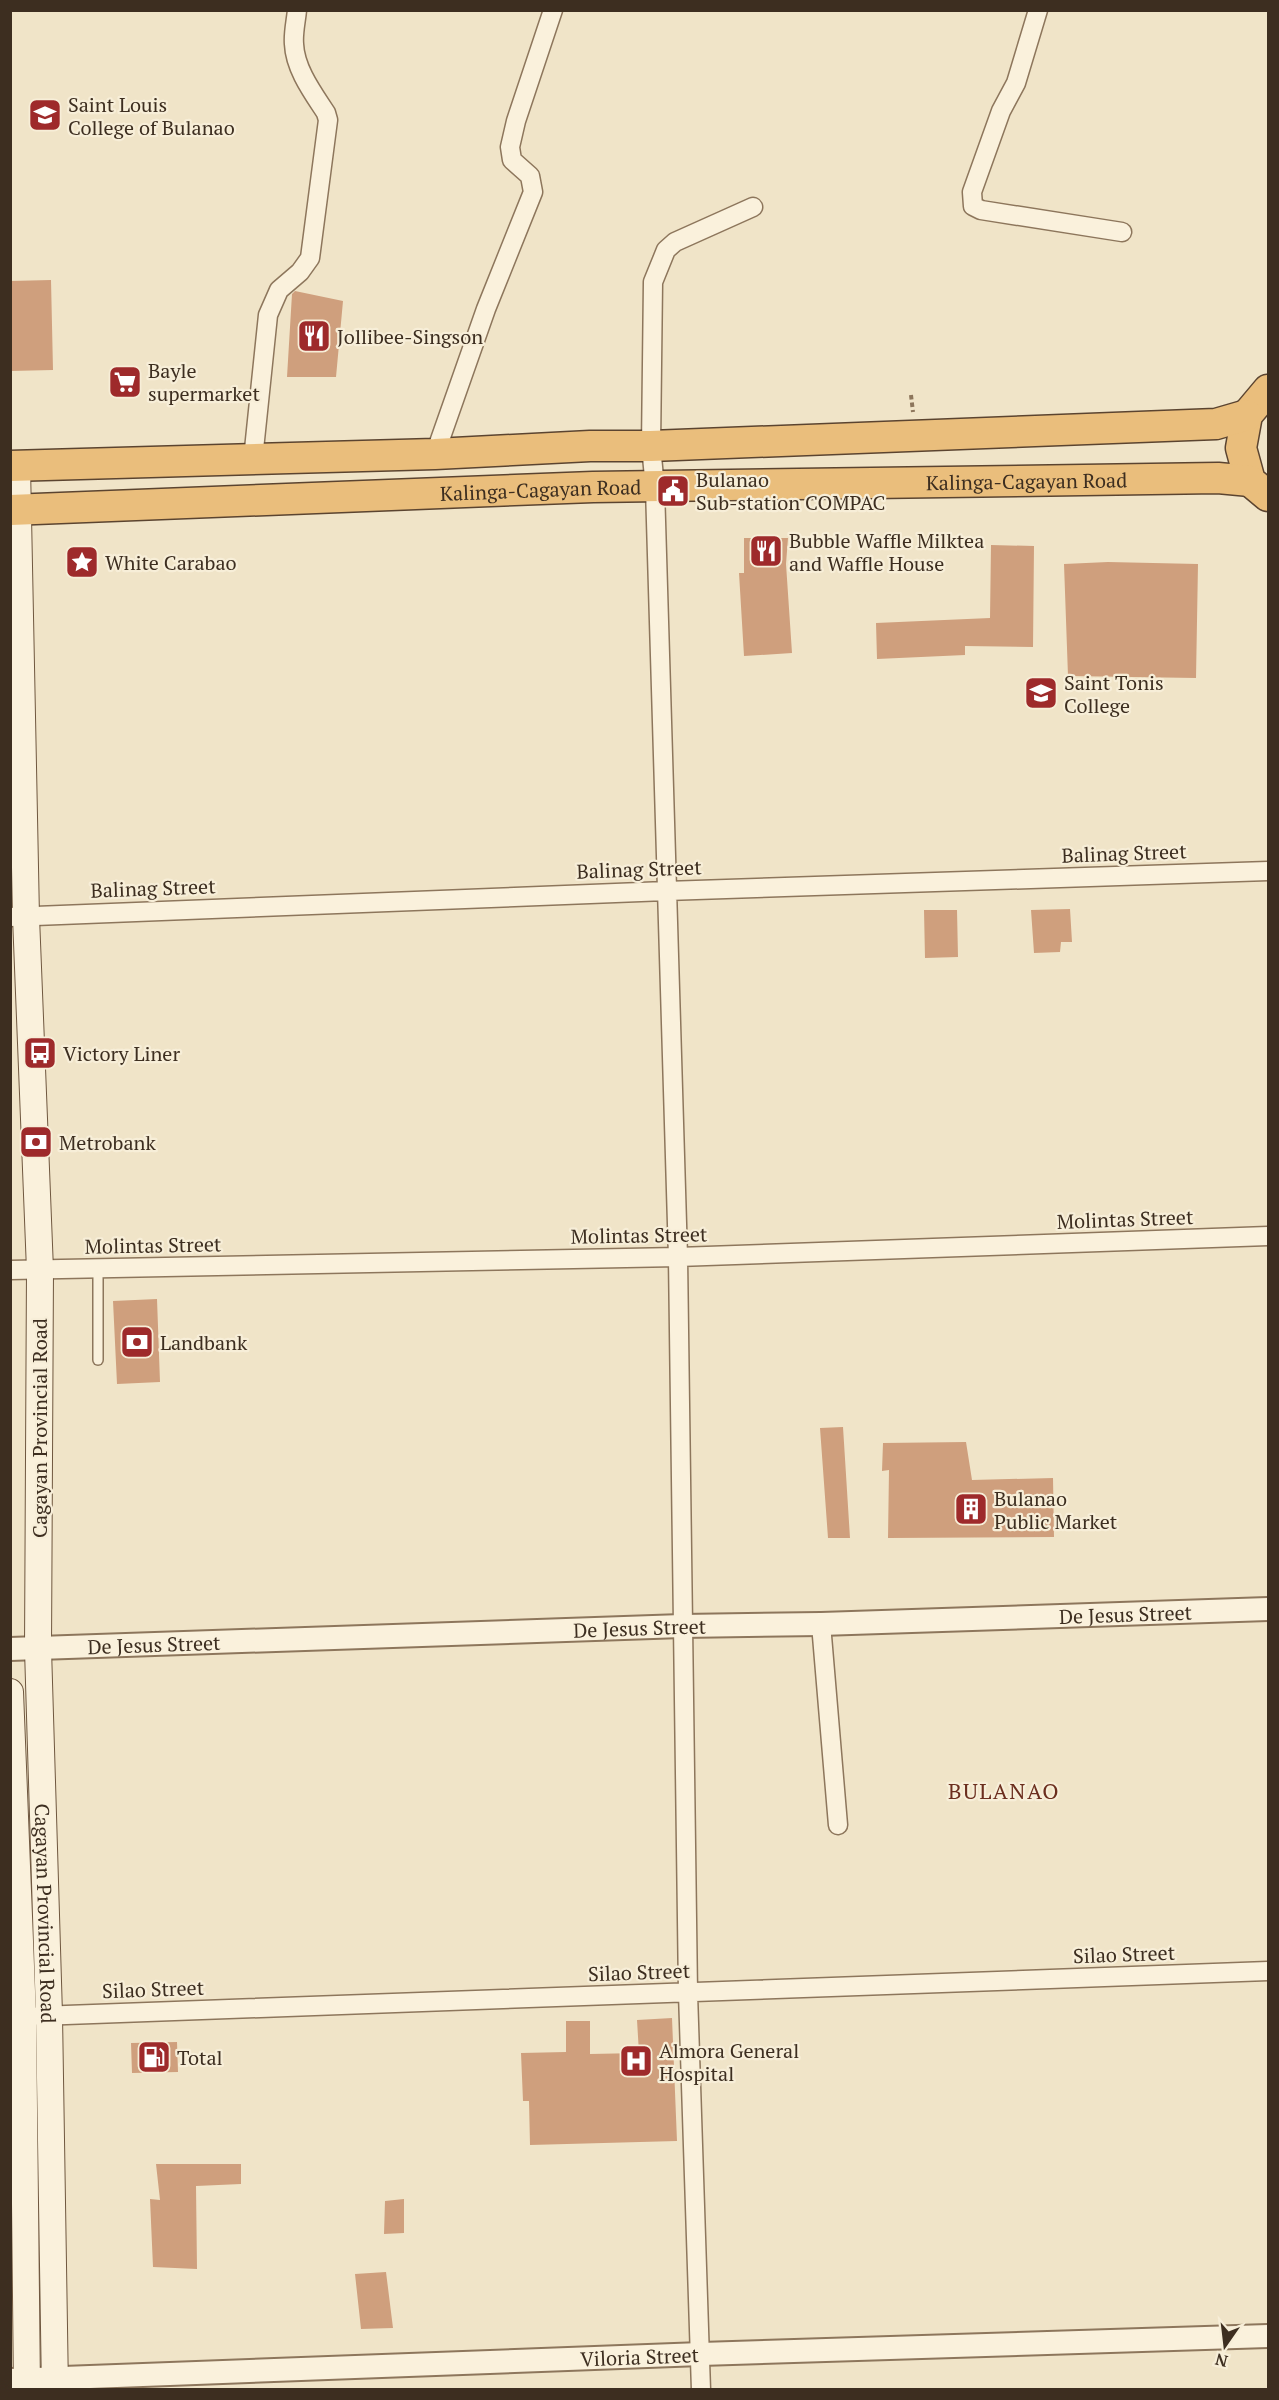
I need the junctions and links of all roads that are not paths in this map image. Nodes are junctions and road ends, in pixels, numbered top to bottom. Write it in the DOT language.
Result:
graph roads {
  1 [pos="297,10"];
  2 [pos="553,10"];
  3 [pos="1038,10"];
  4 [pos="753,207"];
  5 [pos="1122,232"];
  6 [pos="1269,390"];
  7 [pos="1247,415"];
  8 [pos="651,446"];
  9 [pos="435,454"];
  10 [pos="254,459"];
  11 [pos="14,466"];
  12 [pos="655,488"];
  13 [pos="1260,489"];
  14 [pos="15,509"];
  15 [pos="16,676"];
  16 [pos="1269,871"];
  17 [pos="666,891"];
  18 [pos="18,917"];
  19 [pos="1269,1236"];
  20 [pos="678,1257"];
  21 [pos="98,1268"];
  22 [pos="10,1270"];
  23 [pos="40,1270"];
  24 [pos="98,1360"];
  25 [pos="1269,1609"];
  26 [pos="821,1624"];
  27 [pos="682,1626"];
  28 [pos="38,1648"];
  29 [pos="10,1649"];
  30 [pos="10,1692"];
  31 [pos="838,1825"];
  32 [pos="1269,1971"];
  33 [pos="688,1993"];
  34 [pos="49,2015"];
  35 [pos="17,2016"];
  36 [pos="1269,2336"];
  37 [pos="701,2354"];
  38 [pos="22,2383"];
  39 [pos="55,2384"];
  40 [pos="701,2390"];
  1 -- 10 [label="street"];
  2 -- 9 [label="street"];
  3 -- 5 [label="street"];
  4 -- 8 [label="street"];
  6 -- 7 [label="highway"];
  7 -- 8 [label="highway, Kalinga-Cagayan Road"];
  7 -- 13 [label="highway"];
  8 -- 9 [label="highway, Kalinga-Cagayan Road"];
  8 -- 12 [label="street"];
  9 -- 10 [label="highway, Kalinga-Cagayan Road"];
  10 -- 11 [label="highway, Kalinga-Cagayan Road"];
  11 -- 14 [label="main road, Cagayan Provincial Road"];
  12 -- 13 [label="highway, Kalinga-Cagayan Road"];
  12 -- 14 [label="highway, Kalinga-Cagayan Road"];
  12 -- 17 [label="street"];
  14 -- 15 [label="main road, Cagayan Provincial Road"];
  15 -- 18 [label="main road, Cagayan Provincial Road"];
  16 -- 17 [label="street, Balinag Street"];
  17 -- 18 [label="street, Balinag Street"];
  17 -- 20 [label="street"];
  18 -- 23 [label="main road, Cagayan Provincial Road"];
  19 -- 20 [label="street, Molintas Street"];
  20 -- 21 [label="street, Molintas Street"];
  20 -- 27 [label="street"];
  21 -- 23 [label="street, Molintas Street"];
  21 -- 24 [label="lane"];
  22 -- 23 [label="street, Molintas Street"];
  23 -- 28 [label="main road, Cagayan Provincial Road"];
  25 -- 26 [label="street, De Jesus Street"];
  26 -- 27 [label="street, De Jesus Street"];
  26 -- 31 [label="street"];
  27 -- 28 [label="street, De Jesus Street"];
  27 -- 33 [label="street"];
  28 -- 29 [label="street, De Jesus Street"];
  28 -- 34 [label="main road, Cagayan Provincial Road"];
  30 -- 35 [label="main road, Cagayan Provincial Road"];
  32 -- 33 [label="street, Silao Street"];
  33 -- 34 [label="street, Silao Street"];
  33 -- 37 [label="street"];
  34 -- 35 [label="street, Silao Street"];
  34 -- 39 [label="main road, Cagayan Provincial Road"];
  35 -- 38 [label="main road, Cagayan Provincial Road"];
  36 -- 37 [label="street, Viloria Street"];
  37 -- 39 [label="street, Viloria Street"];
  37 -- 40 [label="street"];
  38 -- 39 [label="street, Viloria Street"];
}
